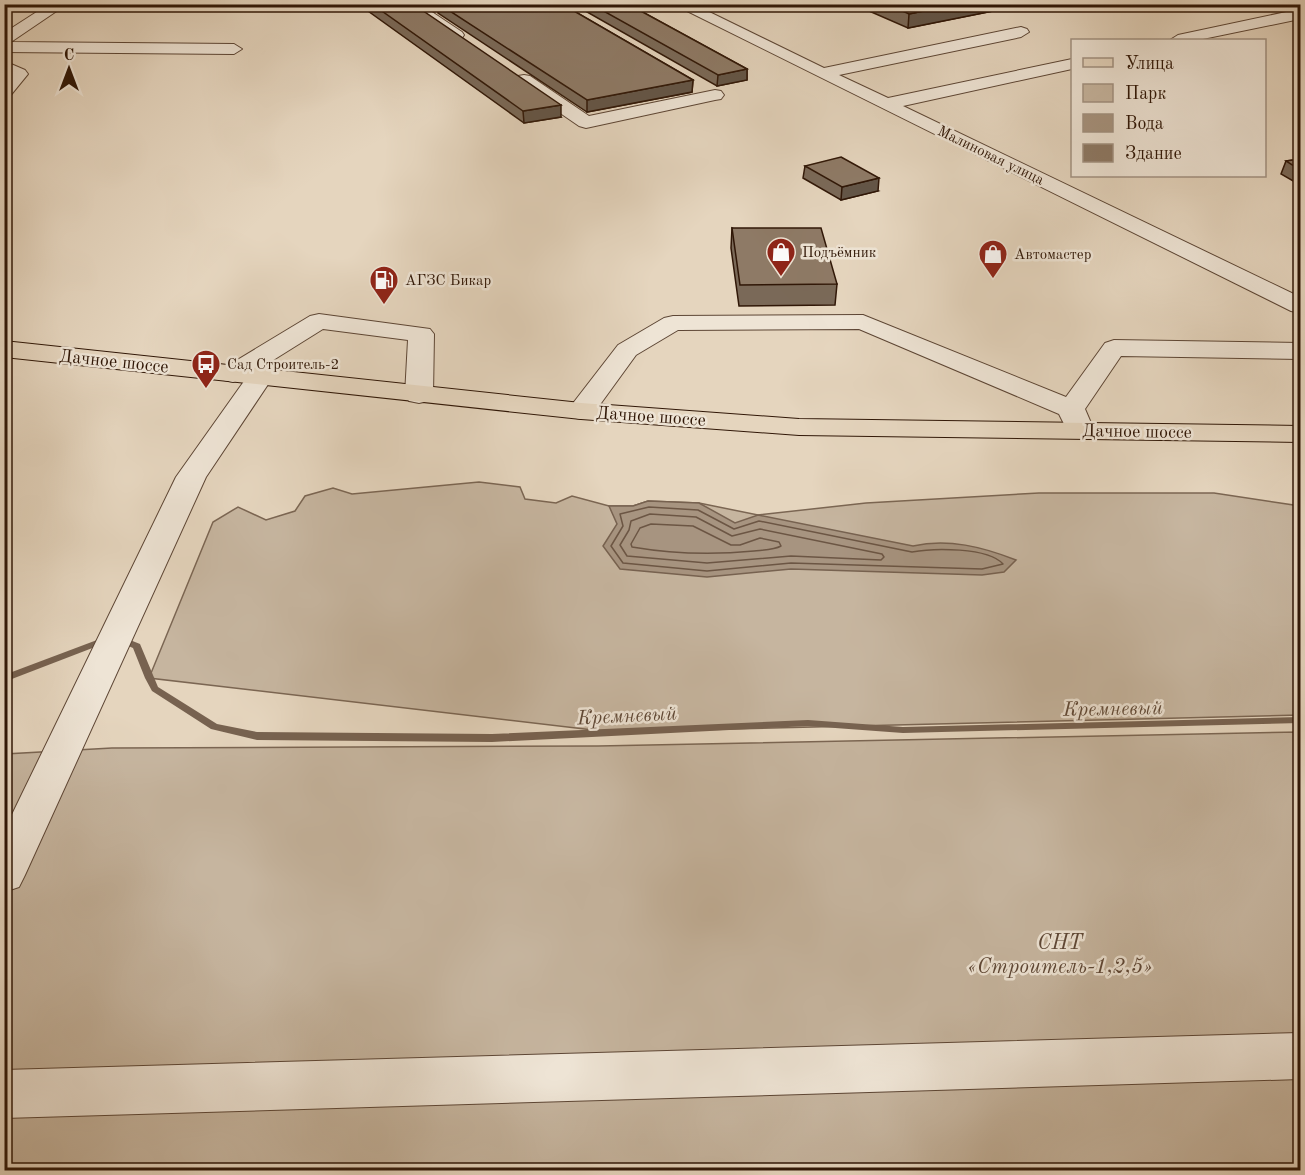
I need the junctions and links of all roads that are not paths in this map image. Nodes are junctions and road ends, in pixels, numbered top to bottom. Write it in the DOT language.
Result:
graph roads {
  1 [pos="60,4"];
  2 [pos="454,4"];
  3 [pos="680,4"];
  4 [pos="1300,14"];
  5 [pos="1021,32"];
  6 [pos="1183,39"];
  7 [pos="4,40"];
  8 [pos="468,43"];
  9 [pos="4,47"];
  10 [pos="234,49"];
  11 [pos="1071,64"];
  12 [pos="4,66"];
  13 [pos="508,69"];
  14 [pos="822,73"];
  15 [pos="695,84"];
  16 [pos="4,92"];
  17 [pos="886,104"];
  18 [pos="1300,306"];
  19 [pos="4,349"];
  20 [pos="1300,351"];
  21 [pos="246,376"];
  22 [pos="419,394"];
  23 [pos="580,411"];
  24 [pos="1076,420"];
  25 [pos="1300,434"];
  26 [pos="4,875"];
  27 [pos="1300,1056"];
  28 [pos="4,1094"];
  1 -- 7 [label="street"];
  2 -- 8 [label="street"];
  3 -- 14 [label="street, Малиновая улица"];
  4 -- 6 [label="street"];
  5 -- 14 [label="street"];
  9 -- 10 [label="street"];
  11 -- 17 [label="street"];
  12 -- 16 [label="street"];
  13 -- 15 [label="street"];
  14 -- 17 [label="street, Малиновая улица"];
  17 -- 18 [label="street, Малиновая улица"];
  19 -- 21 [label="main road, Дачное шоссе"];
  20 -- 24 [label="street"];
  21 -- 22 [label="main road, Дачное шоссе"];
  21 -- 22 [label="street"];
  21 -- 26 [label="street"];
  22 -- 23 [label="main road, Дачное шоссе"];
  23 -- 24 [label="main road, Дачное шоссе"];
  23 -- 24 [label="street"];
  24 -- 25 [label="main road, Дачное шоссе"];
  27 -- 28 [label="street"];
}
